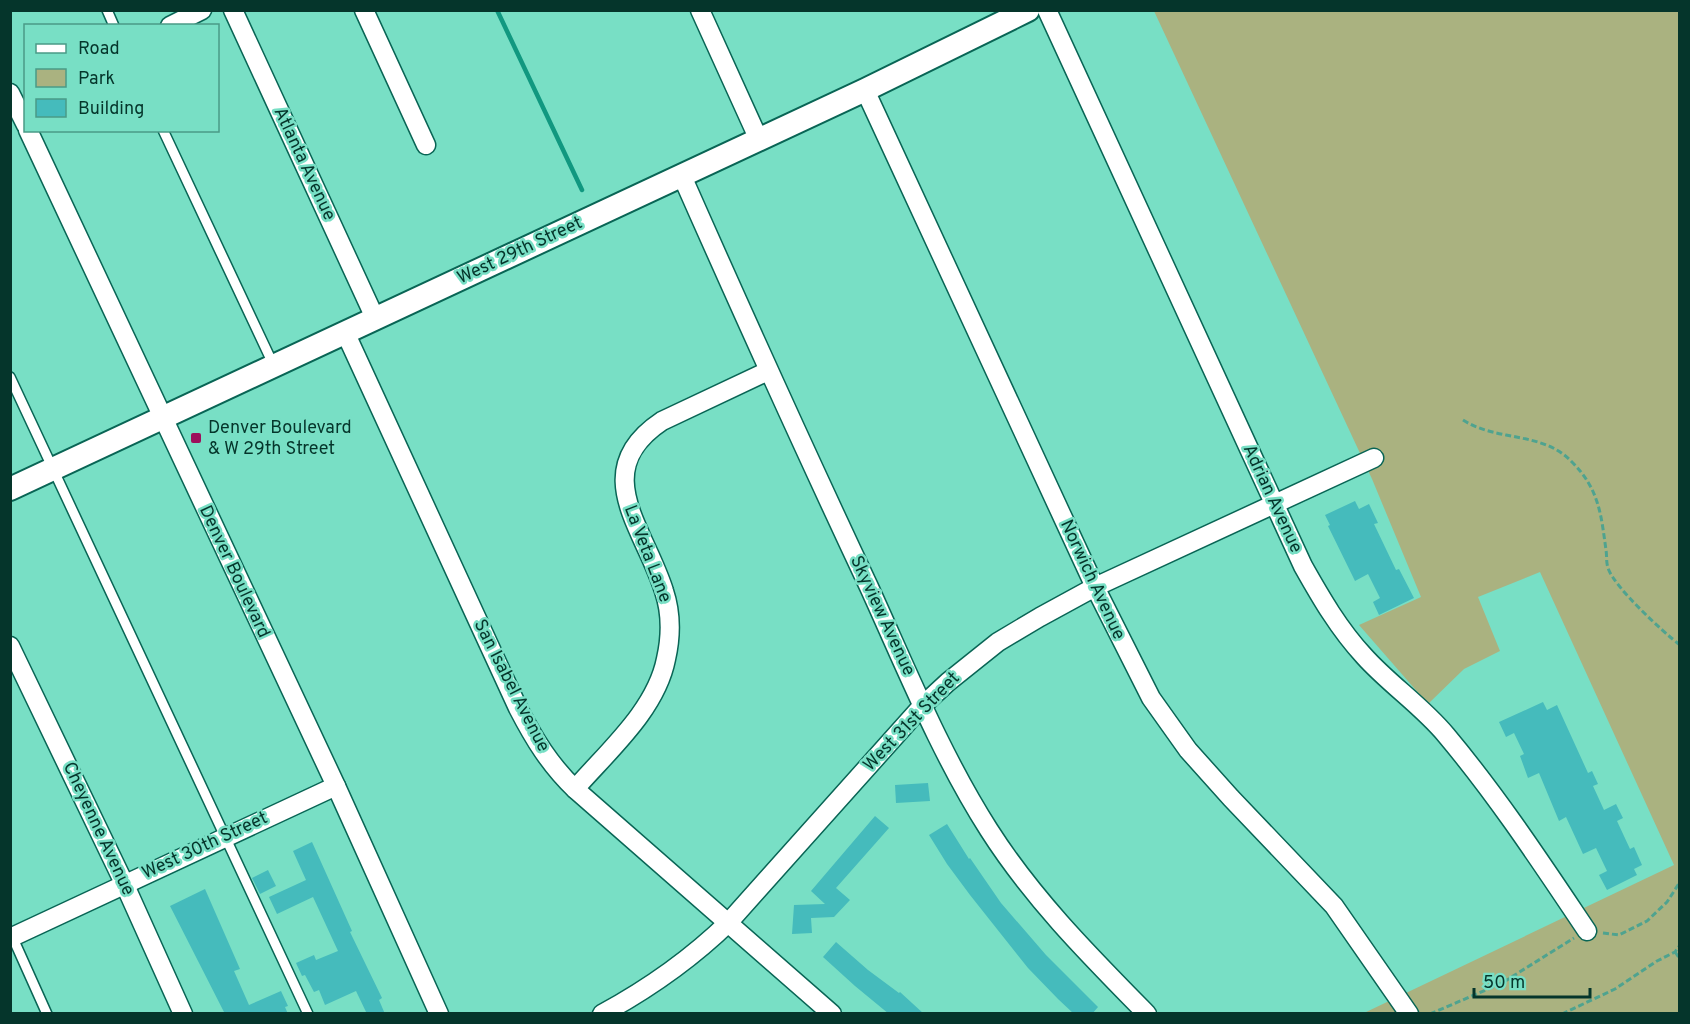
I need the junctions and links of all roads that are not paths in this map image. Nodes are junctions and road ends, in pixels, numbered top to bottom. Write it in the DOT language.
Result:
graph roads {
  1 [pos="107,10"];
  2 [pos="202,10"];
  3 [pos="233,10"];
  4 [pos="364,10"];
  5 [pos="700,10"];
  6 [pos="1028,10"];
  7 [pos="1047,10"];
  8 [pos="113,24"];
  9 [pos="174,24"];
  10 [pos="865,90"];
  11 [pos="15,96"];
  12 [pos="24,120"];
  13 [pos="29,132"];
  14 [pos="164,132"];
  15 [pos="759,140"];
  16 [pos="426,146"];
  17 [pos="682,176"];
  18 [pos="375,318"];
  19 [pos="345,332"];
  20 [pos="274,366"];
  21 [pos="768,371"];
  22 [pos="10,377"];
  23 [pos="161,418"];
  24 [pos="1374,458"];
  25 [pos="53,468"];
  26 [pos="10,489"];
  27 [pos="1275,505"];
  28 [pos="1095,587"];
  29 [pos="10,646"];
  30 [pos="923,705"];
  31 [pos="336,786"];
  32 [pos="575,789"];
  33 [pos="227,836"];
  34 [pos="124,883"];
  35 [pos="729,922"];
  36 [pos="1587,931"];
  37 [pos="11,936"];
  38 [pos="47,1014"];
  39 [pos="183,1014"];
  40 [pos="308,1014"];
  41 [pos="439,1014"];
  42 [pos="602,1014"];
  43 [pos="832,1014"];
  44 [pos="1147,1014"];
  45 [pos="1409,1014"];
  1 -- 8 [label="lane"];
  2 -- 9 [label="street"];
  3 -- 18 [label="street, Atlanta Avenue"];
  4 -- 16 [label="street"];
  5 -- 15 [label="street"];
  6 -- 10 [label="street, West 29th Street"];
  7 -- 27 [label="street, Adrian Avenue"];
  10 -- 15 [label="street, West 29th Street"];
  10 -- 28 [label="street, Norwich Avenue"];
  11 -- 12 [label="street"];
  13 -- 23 [label="street, Denver Boulevard"];
  14 -- 20 [label="lane"];
  15 -- 17 [label="street, West 29th Street"];
  17 -- 18 [label="street, West 29th Street"];
  17 -- 21 [label="street, Skyview Avenue"];
  18 -- 19 [label="street, West 29th Street"];
  19 -- 20 [label="street, West 29th Street"];
  19 -- 32 [label="street, San Isabel Avenue"];
  20 -- 23 [label="street, West 29th Street"];
  21 -- 30 [label="street, Skyview Avenue"];
  21 -- 32 [label="street, La Veta Lane"];
  22 -- 25 [label="lane"];
  23 -- 25 [label="street, West 29th Street"];
  23 -- 31 [label="street, Denver Boulevard"];
  24 -- 27 [label="street, West 31st Street"];
  25 -- 26 [label="street, West 29th Street"];
  25 -- 33 [label="lane"];
  27 -- 28 [label="street, West 31st Street"];
  27 -- 36 [label="street, Adrian Avenue"];
  28 -- 30 [label="street, West 31st Street"];
  28 -- 45 [label="street, Norwich Avenue"];
  29 -- 34 [label="street, Cheyenne Avenue"];
  30 -- 35 [label="street, West 31st Street"];
  30 -- 44 [label="street, Skyview Avenue"];
  31 -- 33 [label="street, West 30th Street"];
  31 -- 41 [label="street, Denver Boulevard"];
  32 -- 35 [label="street, San Isabel Avenue"];
  33 -- 34 [label="street, West 30th Street"];
  33 -- 40 [label="lane"];
  34 -- 37 [label="street, West 30th Street"];
  34 -- 39 [label="street, Cheyenne Avenue"];
  35 -- 42 [label="street, West 31st Street"];
  35 -- 43 [label="street, San Isabel Avenue"];
  37 -- 38 [label="lane"];
}
